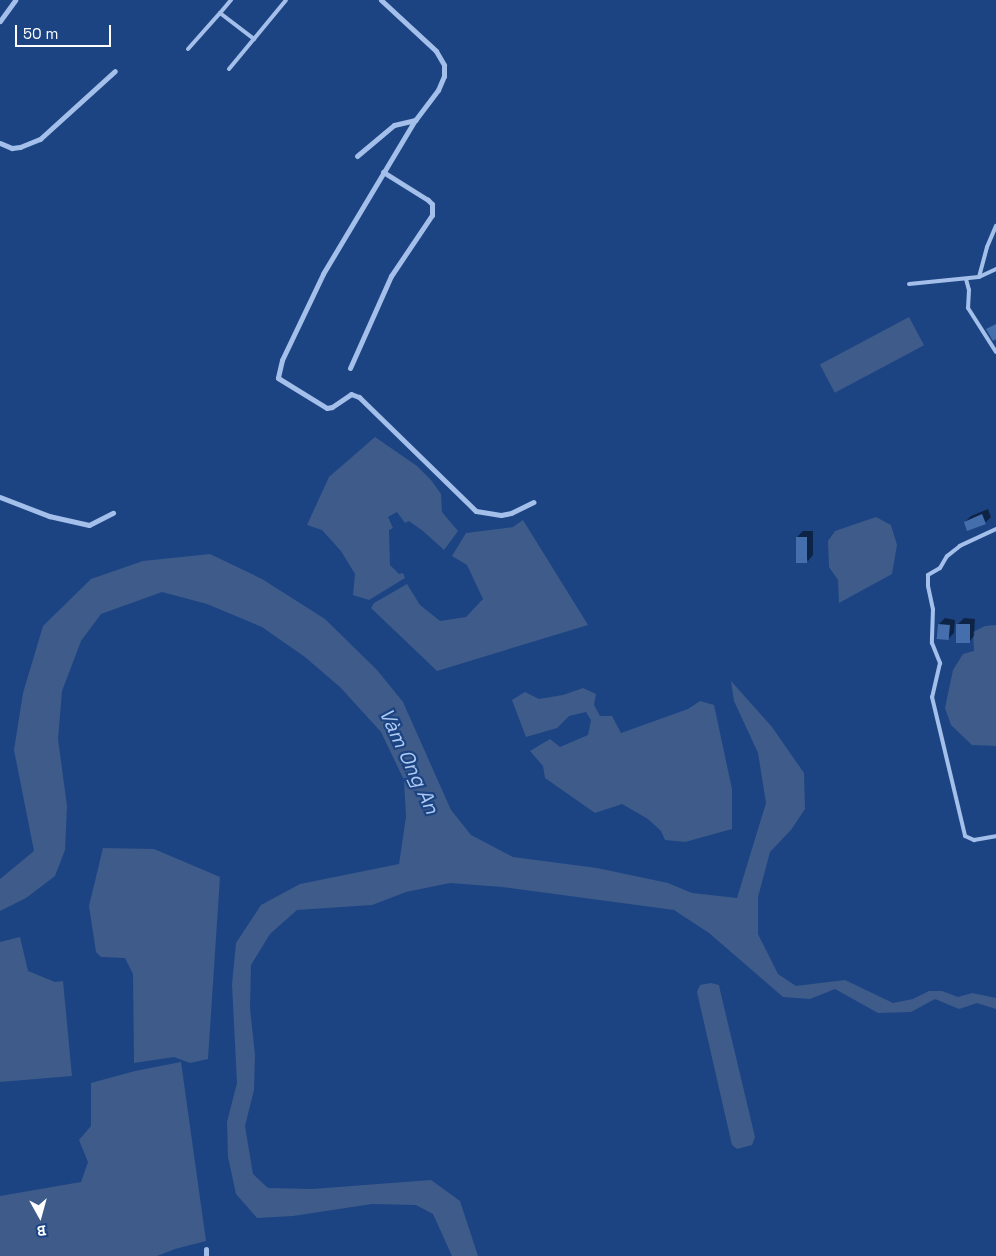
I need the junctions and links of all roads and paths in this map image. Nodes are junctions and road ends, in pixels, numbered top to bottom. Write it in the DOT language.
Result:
graph roads {
  1 [pos="15,0"];
  2 [pos="231,0"];
  3 [pos="286,0"];
  4 [pos="381,0"];
  5 [pos="3,12"];
  6 [pos="220,13"];
  7 [pos="0,21"];
  8 [pos="254,39"];
  9 [pos="188,49"];
  10 [pos="229,69"];
  11 [pos="115,71"];
  12 [pos="415,120"];
  13 [pos="0,143"];
  14 [pos="357,156"];
  15 [pos="383,172"];
  16 [pos="996,226"];
  17 [pos="996,269"];
  18 [pos="979,278"];
  19 [pos="966,279"];
  20 [pos="909,284"];
  21 [pos="996,352"];
  22 [pos="350,368"];
  23 [pos="0,497"];
  24 [pos="534,502"];
  25 [pos="114,513"];
  26 [pos="996,529"];
  27 [pos="996,836"];
  28 [pos="206,1249"];
  29 [pos="206,1256"];
  1 -- 5 [label="street"];
  2 -- 6 [label="lane"];
  3 -- 8 [label="lane"];
  4 -- 12 [label="street"];
  5 -- 7 [label="street"];
  6 -- 8 [label="lane"];
  6 -- 9 [label="lane"];
  8 -- 10 [label="lane"];
  11 -- 13 [label="street"];
  12 -- 14 [label="street"];
  12 -- 15 [label="street"];
  15 -- 22 [label="street"];
  15 -- 24 [label="street"];
  16 -- 18 [label="lane"];
  17 -- 18 [label="lane"];
  18 -- 19 [label="lane"];
  19 -- 20 [label="lane"];
  19 -- 21 [label="lane"];
  23 -- 25 [label="street"];
  26 -- 27 [label="lane"];
  28 -- 29 [label="street"];
}
